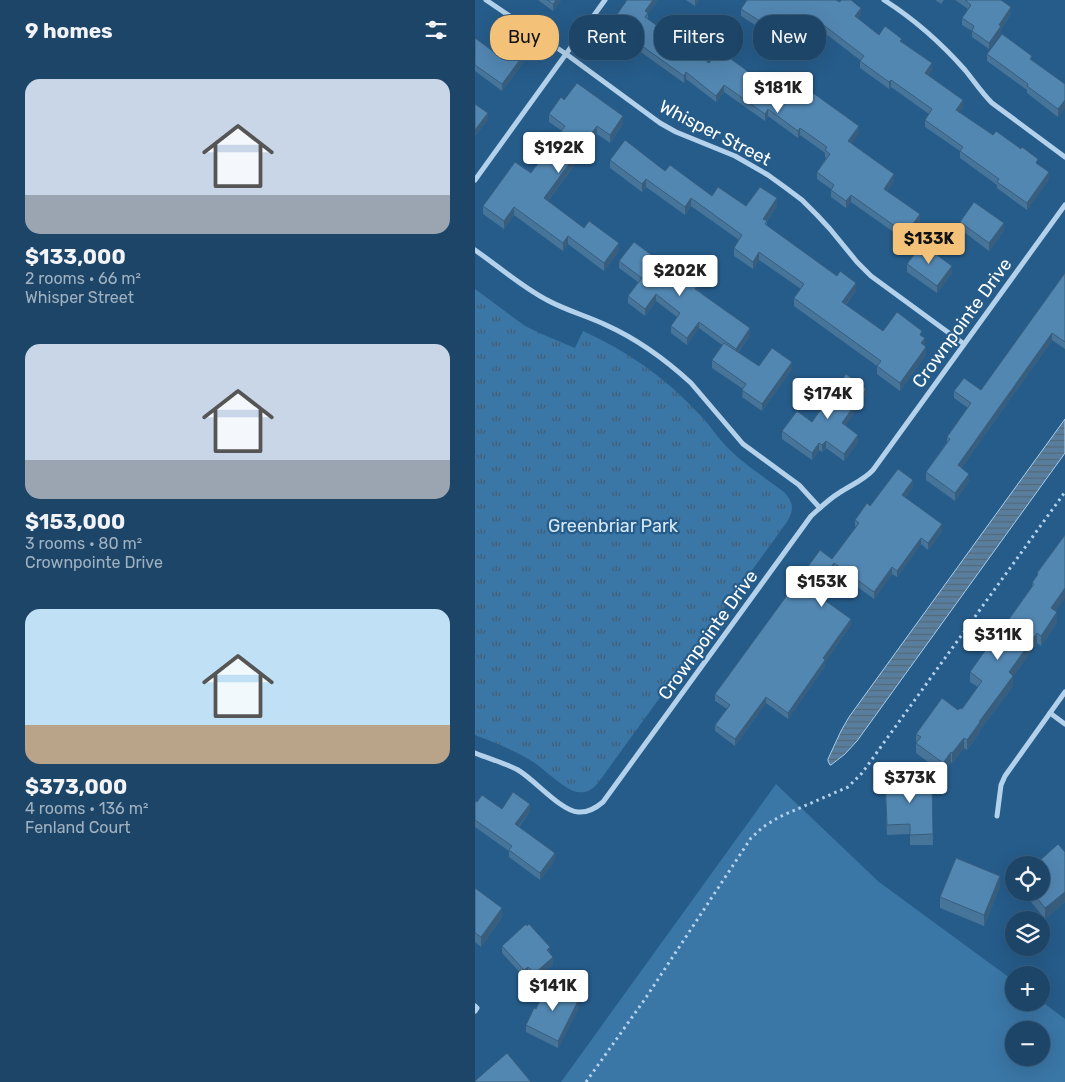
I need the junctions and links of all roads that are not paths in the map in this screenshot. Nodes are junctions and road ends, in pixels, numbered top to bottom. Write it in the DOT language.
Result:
graph roads {
  1 [pos="486,0"];
  2 [pos="605,0"];
  3 [pos="884,0"];
  4 [pos="566,54"];
  5 [pos="1065,156"];
  6 [pos="475,180"];
  7 [pos="1065,205"];
  8 [pos="475,250"];
  9 [pos="964,344"];
  10 [pos="820,508"];
  11 [pos="1065,692"];
  12 [pos="1050,713"];
  13 [pos="1065,724"];
  14 [pos="475,753"];
  15 [pos="997,816"];
  1 -- 4 [label="street, Whisper Street"];
  2 -- 4 [label="street"];
  3 -- 5 [label="street"];
  4 -- 6 [label="street"];
  4 -- 9 [label="street, Whisper Street"];
  7 -- 9 [label="street, Crownpointe Drive"];
  8 -- 10 [label="street"];
  9 -- 10 [label="street, Crownpointe Drive"];
  10 -- 14 [label="street, Crownpointe Drive"];
  11 -- 12 [label="street"];
  12 -- 13 [label="street"];
  12 -- 15 [label="street"];
}
